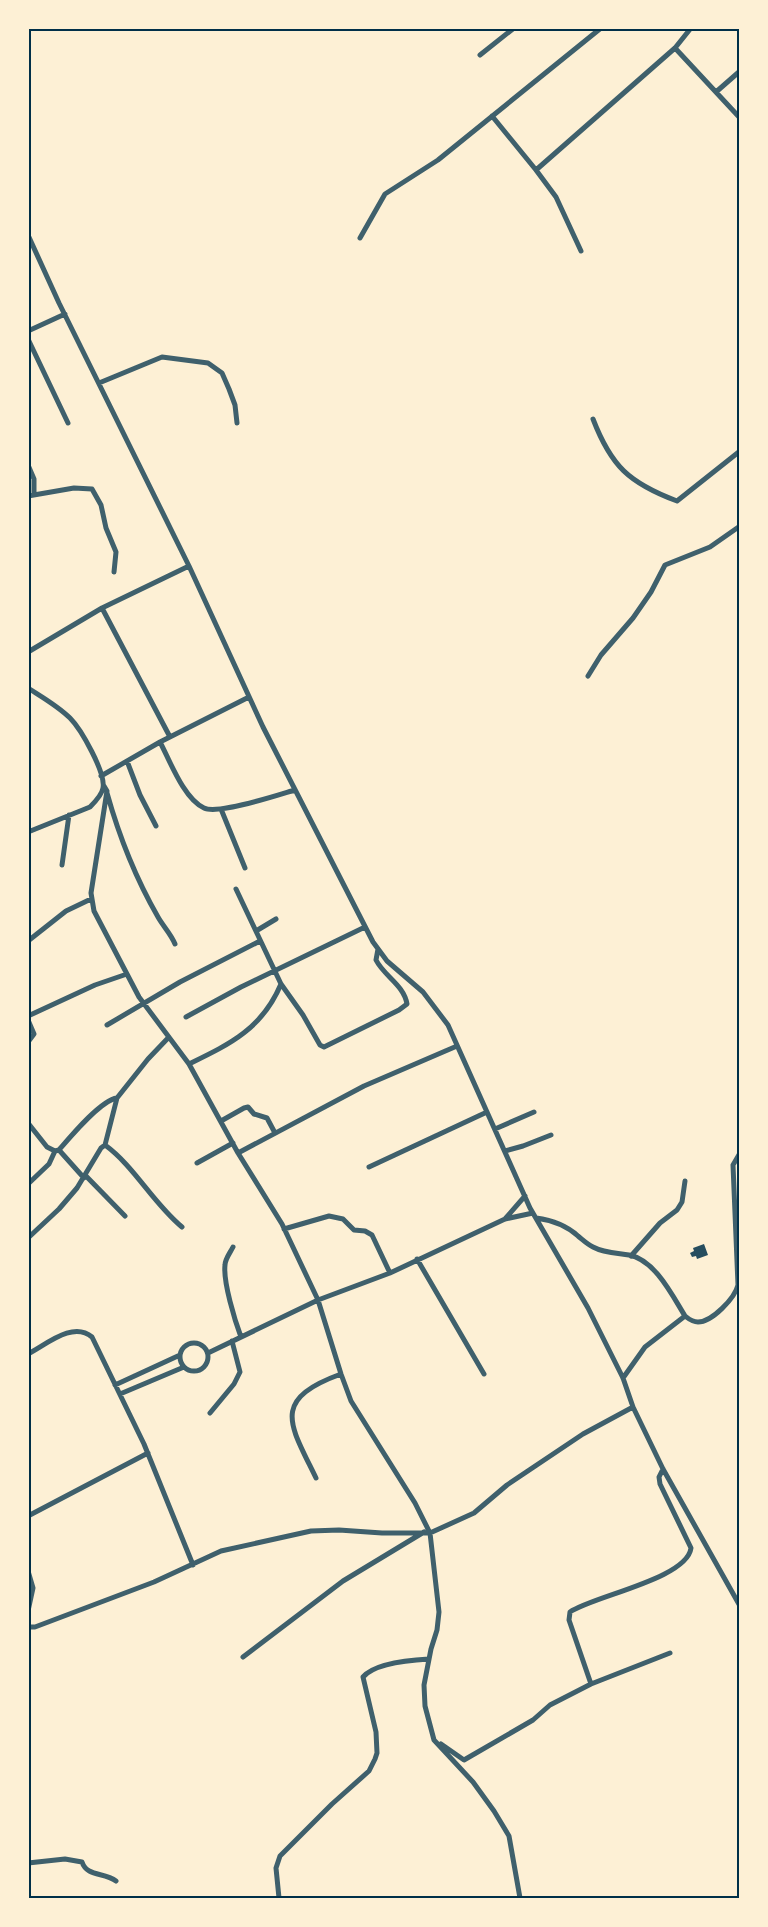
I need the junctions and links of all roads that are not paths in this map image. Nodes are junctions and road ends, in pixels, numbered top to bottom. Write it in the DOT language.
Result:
graph roads {
  1 [pos="514,28"];
  2 [pos="601,28"];
  3 [pos="691,28"];
  4 [pos="675,48"];
  5 [pos="480,55"];
  6 [pos="740,70"];
  7 [pos="716,92"];
  8 [pos="492,116"];
  9 [pos="740,118"];
  10 [pos="536,170"];
  11 [pos="28,234"];
  12 [pos="360,238"];
  13 [pos="581,251"];
  14 [pos="65,314"];
  15 [pos="28,331"];
  16 [pos="28,339"];
  17 [pos="99,383"];
  18 [pos="593,418"];
  19 [pos="68,423"];
  20 [pos="237,423"];
  21 [pos="740,451"];
  22 [pos="28,465"];
  23 [pos="31,495"];
  24 [pos="740,526"];
  25 [pos="189,566"];
  26 [pos="114,572"];
  27 [pos="102,608"];
  28 [pos="28,652"];
  29 [pos="588,676"];
  30 [pos="28,688"];
  31 [pos="249,697"];
  32 [pos="170,737"];
  33 [pos="160,742"];
  34 [pos="127,761"];
  35 [pos="101,776"];
  36 [pos="105,789"];
  37 [pos="295,790"];
  38 [pos="221,809"];
  39 [pos="69,815"];
  40 [pos="156,826"];
  41 [pos="28,832"];
  42 [pos="62,865"];
  43 [pos="245,868"];
  44 [pos="236,889"];
  45 [pos="91,899"];
  46 [pos="276,919"];
  47 [pos="365,927"];
  48 [pos="256,931"];
  49 [pos="260,940"];
  50 [pos="28,941"];
  51 [pos="175,944"];
  52 [pos="378,949"];
  53 [pos="274,970"];
  54 [pos="127,974"];
  55 [pos="281,984"];
  56 [pos="143,1003"];
  57 [pos="186,1017"];
  58 [pos="28,1018"];
  59 [pos="107,1025"];
  60 [pos="169,1037"];
  61 [pos="28,1042"];
  62 [pos="457,1046"];
  63 [pos="189,1064"];
  64 [pos="117,1098"];
  65 [pos="487,1112"];
  66 [pos="534,1112"];
  67 [pos="221,1121"];
  68 [pos="28,1123"];
  69 [pos="495,1130"];
  70 [pos="275,1133"];
  71 [pos="551,1135"];
  72 [pos="233,1143"];
  73 [pos="105,1145"];
  74 [pos="57,1151"];
  75 [pos="505,1151"];
  76 [pos="238,1153"];
  77 [pos="740,1153"];
  78 [pos="197,1163"];
  79 [pos="369,1167"];
  80 [pos="84,1177"];
  81 [pos="686,1181"];
  82 [pos="28,1184"];
  83 [pos="525,1196"];
  84 [pos="125,1216"];
  85 [pos="534,1216"];
  86 [pos="505,1219"];
  87 [pos="182,1227"];
  88 [pos="284,1229"];
  89 [pos="28,1238"];
  90 [pos="233,1247"];
  91 [pos="631,1256"];
  92 [pos="417,1259"];
  93 [pos="390,1273"];
  94 [pos="318,1300"];
  95 [pos="685,1316"];
  96 [pos="241,1337"];
  97 [pos="232,1341"];
  98 [pos="208,1353"];
  99 [pos="28,1354"];
  100 [pos="180,1355"];
  101 [pos="184,1367"];
  102 [pos="340,1374"];
  103 [pos="484,1374"];
  104 [pos="623,1378"];
  105 [pos="115,1385"];
  106 [pos="120,1394"];
  107 [pos="633,1407"];
  108 [pos="210,1413"];
  109 [pos="148,1453"];
  110 [pos="663,1469"];
  111 [pos="316,1478"];
  112 [pos="28,1516"];
  113 [pos="427,1532"];
  114 [pos="193,1565"];
  115 [pos="28,1571"];
  116 [pos="740,1606"];
  117 [pos="28,1611"];
  118 [pos="28,1627"];
  119 [pos="670,1653"];
  120 [pos="243,1657"];
  121 [pos="429,1659"];
  122 [pos="591,1684"];
  123 [pos="434,1740"];
  124 [pos="28,1863"];
  125 [pos="116,1881"];
  126 [pos="279,1899"];
  127 [pos="520,1899"];
  1 -- 5 [label="street"];
  2 -- 8 [label="street"];
  3 -- 4 [label="street"];
  4 -- 7 [label="street"];
  4 -- 10 [label="street"];
  6 -- 7 [label="street"];
  7 -- 9 [label="street"];
  8 -- 10 [label="street"];
  8 -- 12 [label="street"];
  10 -- 13 [label="street"];
  11 -- 14 [label="street"];
  14 -- 15 [label="street"];
  14 -- 17 [label="street"];
  16 -- 19 [label="street"];
  17 -- 20 [label="street"];
  17 -- 25 [label="street"];
  18 -- 21 [label="street"];
  22 -- 23 [label="street"];
  23 -- 26 [label="street"];
  24 -- 29 [label="street"];
  25 -- 27 [label="street"];
  25 -- 31 [label="street"];
  27 -- 28 [label="street"];
  27 -- 32 [label="street"];
  30 -- 35 [label="street"];
  31 -- 32 [label="street"];
  31 -- 37 [label="street"];
  32 -- 33 [label="street"];
  33 -- 34 [label="street"];
  33 -- 38 [label="street"];
  34 -- 35 [label="street"];
  34 -- 40 [label="street"];
  35 -- 36 [label="street"];
  36 -- 39 [label="street"];
  36 -- 45 [label="street"];
  36 -- 51 [label="street"];
  37 -- 38 [label="street"];
  37 -- 47 [label="street"];
  38 -- 43 [label="street"];
  39 -- 41 [label="street"];
  39 -- 42 [label="street"];
  44 -- 48 [label="street"];
  45 -- 50 [label="street"];
  45 -- 54 [label="street"];
  46 -- 48 [label="street"];
  47 -- 52 [label="street"];
  47 -- 53 [label="street"];
  48 -- 49 [label="street"];
  49 -- 53 [label="street"];
  49 -- 56 [label="street"];
  52 -- 55 [label="street"];
  52 -- 62 [label="street"];
  53 -- 55 [label="street"];
  53 -- 57 [label="street"];
  54 -- 56 [label="street"];
  54 -- 58 [label="street"];
  55 -- 63 [label="street"];
  56 -- 59 [label="street"];
  56 -- 60 [label="street"];
  58 -- 61 [label="street"];
  60 -- 63 [label="street"];
  60 -- 64 [label="street"];
  62 -- 65 [label="street"];
  62 -- 70 [label="street"];
  63 -- 67 [label="street"];
  64 -- 73 [label="street"];
  64 -- 74 [label="street"];
  65 -- 69 [label="street"];
  65 -- 79 [label="street"];
  66 -- 69 [label="street"];
  67 -- 70 [label="street"];
  67 -- 72 [label="street"];
  68 -- 74 [label="street"];
  69 -- 75 [label="street"];
  70 -- 76 [label="street"];
  71 -- 75 [label="street"];
  72 -- 76 [label="street"];
  72 -- 78 [label="street"];
  73 -- 80 [label="street"];
  73 -- 87 [label="street"];
  74 -- 80 [label="street"];
  74 -- 82 [label="street"];
  75 -- 83 [label="street"];
  76 -- 88 [label="street"];
  77 -- 95 [label="street"];
  80 -- 84 [label="street"];
  80 -- 89 [label="street"];
  81 -- 91 [label="street"];
  83 -- 85 [label="street"];
  83 -- 86 [label="street"];
  85 -- 86 [label="street"];
  85 -- 91 [label="street"];
  85 -- 104 [label="street"];
  86 -- 92 [label="street"];
  88 -- 93 [label="street"];
  88 -- 94 [label="street"];
  90 -- 96 [label="street"];
  91 -- 95 [label="street"];
  92 -- 93 [label="street"];
  92 -- 103 [label="street"];
  93 -- 94 [label="street"];
  94 -- 96 [label="street"];
  94 -- 102 [label="street"];
  95 -- 104 [label="street"];
  96 -- 97 [label="street"];
  97 -- 98 [label="street"];
  97 -- 108 [label="street"];
  98 -- 100 [label="street"];
  98 -- 101 [label="street"];
  99 -- 105 [label="street"];
  100 -- 101 [label="street"];
  100 -- 105 [label="street"];
  101 -- 106 [label="street"];
  102 -- 111 [label="street"];
  102 -- 113 [label="street"];
  104 -- 107 [label="street"];
  105 -- 106 [label="street"];
  106 -- 109 [label="street"];
  107 -- 110 [label="street"];
  107 -- 113 [label="street"];
  109 -- 112 [label="street"];
  109 -- 114 [label="street"];
  110 -- 116 [label="street"];
  110 -- 122 [label="street"];
  113 -- 114 [label="street"];
  113 -- 120 [label="street"];
  113 -- 121 [label="street"];
  114 -- 118 [label="street"];
  115 -- 117 [label="street"];
  119 -- 122 [label="street"];
  121 -- 123 [label="street"];
  121 -- 126 [label="street"];
  122 -- 123 [label="street"];
  123 -- 127 [label="street"];
  124 -- 125 [label="street"];
}
